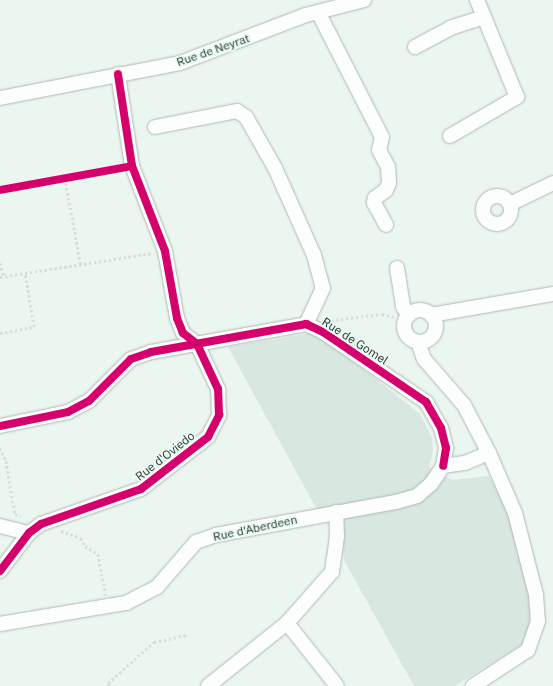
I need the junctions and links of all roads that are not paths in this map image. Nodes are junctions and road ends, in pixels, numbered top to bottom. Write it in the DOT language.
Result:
graph roads {
  1 [pos="364,0"];
  2 [pos="477,0"];
  3 [pos="318,12"];
  4 [pos="484,17"];
  5 [pos="415,47"];
  6 [pos="118,74"];
  7 [pos="0,98"];
  8 [pos="155,127"];
  9 [pos="450,136"];
  10 [pos="553,183"];
  11 [pos="510,204"];
  12 [pos="386,226"];
  13 [pos="397,268"];
  14 [pos="553,294"];
  15 [pos="431,315"];
  16 [pos="407,318"];
  17 [pos="306,324"];
  18 [pos="418,342"];
  19 [pos="196,344"];
  20 [pos="0,426"];
  21 [pos="489,453"];
  22 [pos="443,466"];
  23 [pos="336,512"];
  24 [pos="0,526"];
  25 [pos="29,533"];
  26 [pos="0,571"];
  27 [pos="287,623"];
  28 [pos="0,624"];
  29 [pos="208,686"];
  30 [pos="337,686"];
  31 [pos="472,686"];
  1 -- 3 [label="street, Rue de Neyrat"];
  2 -- 4 [label="street"];
  3 -- 6 [label="street, Rue de Neyrat"];
  3 -- 12 [label="street"];
  4 -- 5 [label="street"];
  4 -- 9 [label="street"];
  6 -- 7 [label="street, Rue de Neyrat"];
  6 -- 19 [label="street"];
  8 -- 17 [label="street"];
  10 -- 11 [label="street"];
  13 -- 16 [label="street"];
  14 -- 15 [label="street"];
  15 -- 16 [label="street"];
  15 -- 18 [label="street"];
  16 -- 18 [label="street"];
  17 -- 19 [label="street, Rue de Gomel"];
  17 -- 22 [label="street, Rue de Gomel"];
  18 -- 21 [label="street"];
  19 -- 20 [label="street, Rue de Gomel"];
  19 -- 25 [label="street, Rue d'Oviedo"];
  21 -- 22 [label="street"];
  21 -- 31 [label="street"];
  22 -- 23 [label="street, Rue d'Aberdeen"];
  23 -- 27 [label="street"];
  23 -- 28 [label="street, Rue d'Aberdeen"];
  24 -- 25 [label="street"];
  25 -- 26 [label="street, Rue d'Oviedo"];
  27 -- 29 [label="street"];
  27 -- 30 [label="street"];
}
